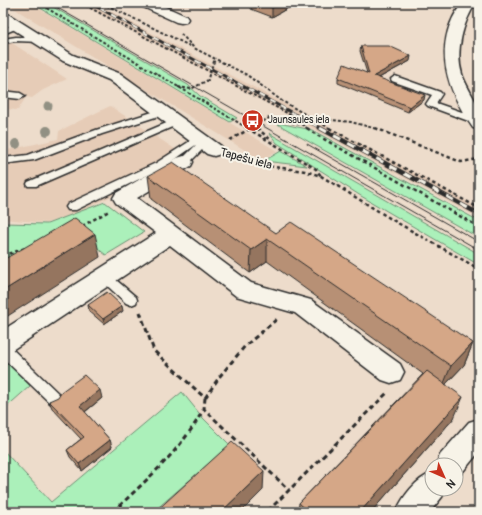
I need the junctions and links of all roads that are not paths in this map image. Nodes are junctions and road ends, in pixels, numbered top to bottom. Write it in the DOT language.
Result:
graph roads {
  1 [pos="146,3"];
  2 [pos="469,3"];
  3 [pos="181,19"];
  4 [pos="8,25"];
  5 [pos="3,40"];
  6 [pos="40,40"];
  7 [pos="395,79"];
  8 [pos="3,94"];
  9 [pos="20,96"];
  10 [pos="162,112"];
  11 [pos="176,122"];
  12 [pos="478,122"];
  13 [pos="205,144"];
  14 [pos="3,161"];
  15 [pos="184,162"];
  16 [pos="32,184"];
  17 [pos="72,207"];
  18 [pos="171,234"];
  19 [pos="105,277"];
  20 [pos="131,300"];
  21 [pos="3,342"];
  22 [pos="3,349"];
  23 [pos="391,381"];
  24 [pos="55,399"];
  25 [pos="479,431"];
  26 [pos="457,457"];
  27 [pos="424,497"];
  28 [pos="411,512"];
  1 -- 3 [label="street"];
  2 -- 12 [label="street"];
  4 -- 6 [label="street"];
  5 -- 6 [label="lane"];
  6 -- 10 [label="street"];
  7 -- 12 [label="lane"];
  8 -- 9 [label="lane"];
  10 -- 11 [label="street"];
  10 -- 14 [label="lane"];
  11 -- 13 [label="street"];
  11 -- 16 [label="lane"];
  13 -- 15 [label="lane"];
  13 -- 17 [label="lane"];
  15 -- 18 [label="street"];
  18 -- 19 [label="street"];
  18 -- 23 [label="street"];
  19 -- 20 [label="lane"];
  19 -- 21 [label="street"];
  22 -- 24 [label="lane"];
  25 -- 26 [label="street"];
  27 -- 28 [label="street"];
}
